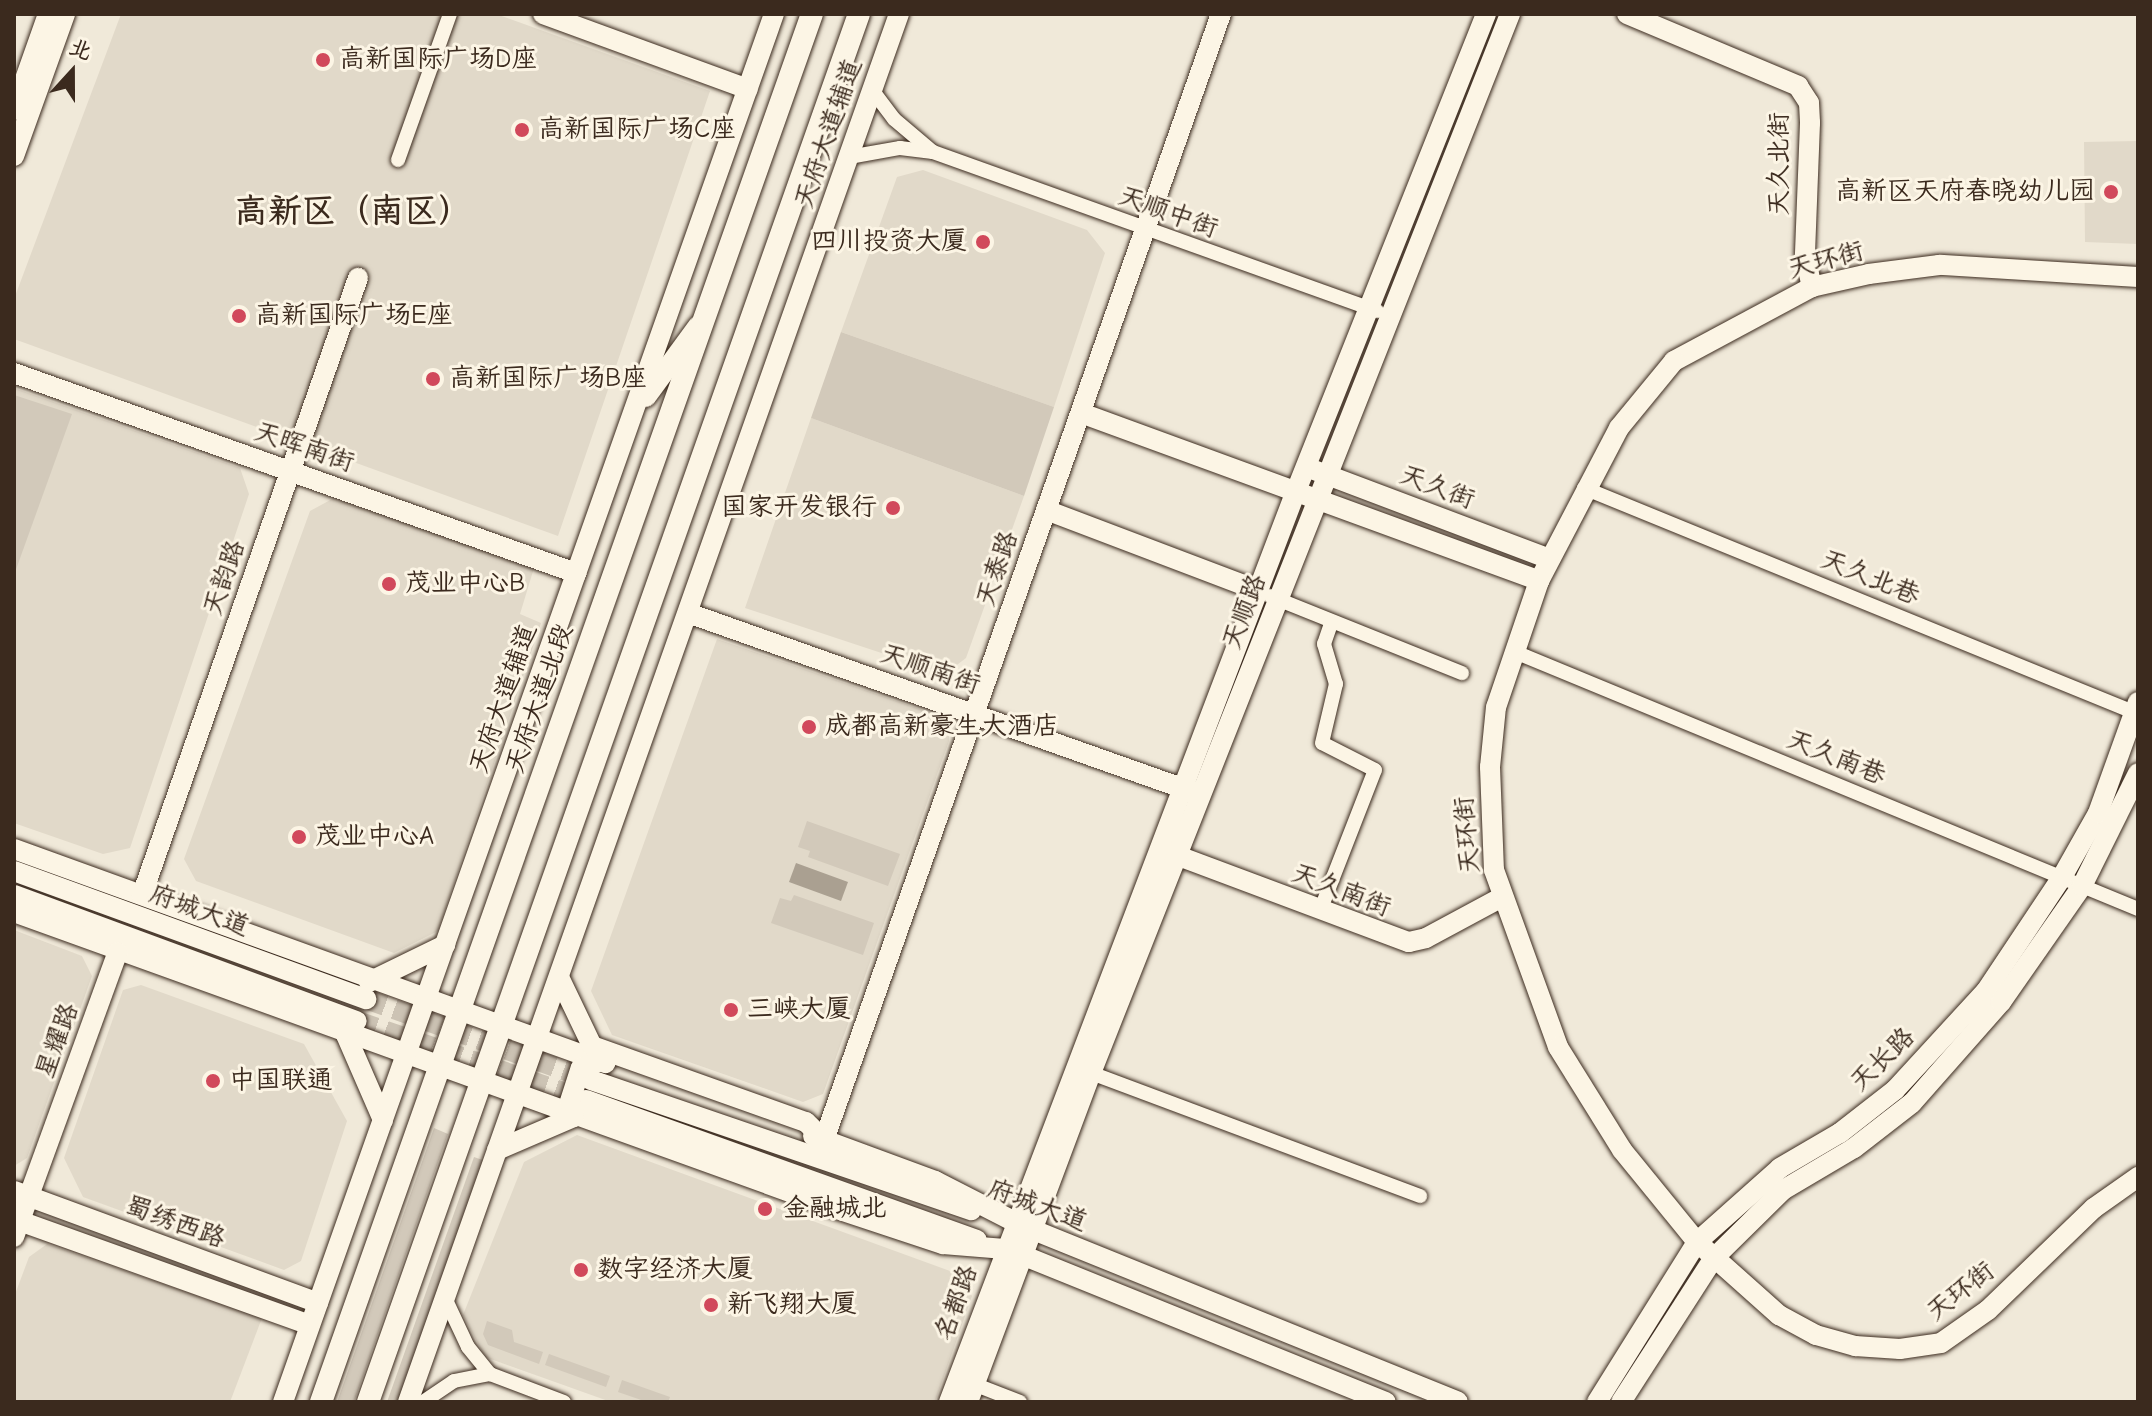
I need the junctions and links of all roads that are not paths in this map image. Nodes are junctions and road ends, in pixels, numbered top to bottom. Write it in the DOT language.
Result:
graph roads {
  1 [pos="48,14"];
  2 [pos="65,14"];
  3 [pos="450,14"];
  4 [pos="543,14"];
  5 [pos="774,14"];
  6 [pos="812,14"];
  7 [pos="859,14"];
  8 [pos="899,14"];
  9 [pos="1221,14"];
  10 [pos="1486,14"];
  11 [pos="1510,14"];
  12 [pos="1627,14"];
  13 [pos="748,89"];
  14 [pos="872,90"];
  15 [pos="14,110"];
  16 [pos="933,152"];
  17 [pos="14,156"];
  18 [pos="849,157"];
  19 [pos="398,160"];
  20 [pos="1145,231"];
  21 [pos="2138,277"];
  22 [pos="358,278"];
  23 [pos="1812,287"];
  24 [pos="1379,312"];
  25 [pos="705,316"];
  26 [pos="14,373"];
  27 [pos="1081,413"];
  28 [pos="632,417"];
  29 [pos="291,470"];
  30 [pos="1316,470"];
  31 [pos="1584,488"];
  32 [pos="1296,491"];
  33 [pos="1316,498"];
  34 [pos="1046,510"];
  35 [pos="1550,559"];
  36 [pos="576,573"];
  37 [pos="1539,581"];
  38 [pos="1259,591"];
  39 [pos="1278,599"];
  40 [pos="688,613"];
  41 [pos="1331,624"];
  42 [pos="1515,652"];
  43 [pos="1462,673"];
  44 [pos="2137,709"];
  45 [pos="976,714"];
  46 [pos="2138,773"];
  47 [pos="1193,791"];
  48 [pos="14,849"];
  49 [pos="1168,852"];
  50 [pos="14,871"];
  51 [pos="2062,877"];
  52 [pos="2082,886"];
  53 [pos="14,895"];
  54 [pos="142,895"];
  55 [pos="1502,897"];
  56 [pos="2138,909"];
  57 [pos="1320,911"];
  58 [pos="14,912"];
  59 [pos="445,945"];
  60 [pos="118,952"];
  61 [pos="559,977"];
  62 [pos="367,978"];
  63 [pos="366,999"];
  64 [pos="426,999"];
  65 [pos="459,1012"];
  66 [pos="501,1026"];
  67 [pos="352,1028"];
  68 [pos="537,1039"];
  69 [pos="406,1056"];
  70 [pos="439,1068"];
  71 [pos="596,1070"];
  72 [pos="1083,1070"];
  73 [pos="481,1084"];
  74 [pos="516,1097"];
  75 [pos="580,1109"];
  76 [pos="383,1120"];
  77 [pos="824,1140"];
  78 [pos="497,1150"];
  79 [pos="2138,1177"];
  80 [pos="21,1194"];
  81 [pos="1420,1196"];
  82 [pos="16,1226"];
  83 [pos="1023,1226"];
  84 [pos="1697,1242"];
  85 [pos="1013,1252"];
  86 [pos="1713,1259"];
  87 [pos="445,1298"];
  88 [pos="318,1303"];
  89 [pos="310,1325"];
  90 [pos="490,1374"];
  91 [pos="967,1388"];
  92 [pos="283,1402"];
  93 [pos="321,1402"];
  94 [pos="368,1402"];
  95 [pos="408,1402"];
  96 [pos="423,1402"];
  97 [pos="564,1402"];
  98 [pos="949,1402"];
  99 [pos="1020,1402"];
  100 [pos="1386,1402"];
  101 [pos="1458,1402"];
  102 [pos="1597,1402"];
  103 [pos="1621,1402"];
  1 -- 15 [label="street"];
  2 -- 17 [label="street"];
  3 -- 19 [label="street"];
  4 -- 13 [label="street"];
  5 -- 13 [label="street, 天府大道辅道"];
  6 -- 25 [label="main road, 天府大道北段"];
  7 -- 66 [label="main road"];
  8 -- 14 [label="street, 天府大道辅道"];
  9 -- 20 [label="street, 天泰路"];
  10 -- 24 [label="street, 天顺路"];
  11 -- 24 [label="street, 天顺路"];
  12 -- 23 [label="street, 天久北街"];
  13 -- 28 [label="street, 天府大道辅道"];
  14 -- 16 [label="street"];
  14 -- 18 [label="street, 天府大道辅道"];
  16 -- 18 [label="street"];
  16 -- 20 [label="street, 天顺中街"];
  18 -- 40 [label="street, 天府大道辅道"];
  20 -- 24 [label="street, 天顺中街"];
  20 -- 27 [label="street, 天泰路"];
  21 -- 23 [label="street, 天环街"];
  22 -- 29 [label="street, 天韵路"];
  23 -- 31 [label="street, 天环街"];
  24 -- 30 [label="street, 天顺路"];
  25 -- 28 [label="street"];
  25 -- 65 [label="main road, 天府大道北段"];
  26 -- 29 [label="street, 天晖南街"];
  27 -- 32 [label="street, 天久街"];
  27 -- 34 [label="street, 天泰路"];
  28 -- 36 [label="street, 天府大道辅道"];
  29 -- 36 [label="street, 天晖南街"];
  29 -- 54 [label="street, 天韵路"];
  30 -- 32 [label="street, 天顺路"];
  30 -- 33 [label="street, 天顺路"];
  30 -- 35 [label="street, 天久街"];
  31 -- 35 [label="street, 天环街"];
  31 -- 44 [label="street, 天久北巷"];
  32 -- 33 [label="street, 天久街"];
  32 -- 38 [label="street, 天顺路"];
  33 -- 37 [label="street, 天久街"];
  33 -- 39 [label="street, 天顺路"];
  34 -- 38 [label="street"];
  34 -- 45 [label="street, 天泰路"];
  35 -- 37 [label="street, 天环街"];
  36 -- 59 [label="street, 天府大道辅道"];
  37 -- 42 [label="street, 天环街"];
  38 -- 39 [label="street"];
  38 -- 47 [label="street, 天顺路"];
  39 -- 41 [label="street"];
  39 -- 47 [label="street, 天顺路"];
  40 -- 45 [label="street, 天顺南街"];
  40 -- 61 [label="street, 天府大道辅道"];
  41 -- 43 [label="street"];
  41 -- 57 [label="street"];
  42 -- 51 [label="street, 天久南巷"];
  42 -- 55 [label="street, 天环街"];
  44 -- 51 [label="street, 天长路"];
  45 -- 47 [label="street, 天顺南街"];
  45 -- 77 [label="street, 天泰路"];
  46 -- 52 [label="street, 天长路"];
  47 -- 49 [label="street, 天顺路"];
  48 -- 54 [label="street"];
  49 -- 57 [label="street, 天久南街"];
  49 -- 72 [label="street, 天顺路"];
  50 -- 63 [label="street, 府城大道"];
  51 -- 52 [label="street, 天久南巷"];
  51 -- 84 [label="street, 天长路"];
  52 -- 56 [label="street, 天久南巷"];
  52 -- 86 [label="street, 天长路"];
  53 -- 67 [label="street, 府城大道"];
  54 -- 62 [label="street"];
  55 -- 57 [label="street, 天久南街"];
  55 -- 84 [label="street, 天环街"];
  58 -- 60 [label="street"];
  59 -- 62 [label="street"];
  59 -- 64 [label="street, 天府大道辅道"];
  60 -- 67 [label="street"];
  60 -- 80 [label="street, 星耀路"];
  61 -- 68 [label="street, 天府大道辅道"];
  61 -- 77 [label="street"];
  62 -- 64 [label="street"];
  62 -- 67 [label="street"];
  64 -- 65 [label="street"];
  64 -- 69 [label="street, 天府大道辅道"];
  65 -- 66 [label="street"];
  65 -- 70 [label="main road, 天府大道北段"];
  66 -- 68 [label="street"];
  66 -- 73 [label="main road"];
  67 -- 69 [label="street, 府城大道"];
  67 -- 76 [label="street"];
  68 -- 71 [label="street"];
  68 -- 74 [label="street, 天府大道辅道"];
  69 -- 70 [label="street, 府城大道"];
  69 -- 76 [label="street, 天府大道辅道"];
  70 -- 73 [label="street, 府城大道"];
  70 -- 93 [label="main road, 天府大道北段"];
  71 -- 75 [label="street"];
  71 -- 77 [label="street"];
  71 -- 83 [label="street, 府城大道"];
  72 -- 81 [label="street"];
  72 -- 83 [label="street, 天顺路"];
  73 -- 74 [label="street, 府城大道"];
  73 -- 94 [label="main road"];
  74 -- 75 [label="street, 府城大道"];
  74 -- 78 [label="street, 天府大道辅道"];
  75 -- 78 [label="street"];
  75 -- 85 [label="street, 府城大道"];
  76 -- 88 [label="street, 天府大道辅道"];
  77 -- 83 [label="street"];
  78 -- 87 [label="street, 天府大道辅道"];
  79 -- 86 [label="street, 天环街"];
  80 -- 82 [label="street, 星耀路"];
  80 -- 88 [label="street, 蜀绣西路"];
  82 -- 89 [label="street, 蜀绣西路"];
  83 -- 85 [label="street, 名都路"];
  83 -- 101 [label="street, 府城大道"];
  84 -- 86 [label="street, 天环街"];
  84 -- 102 [label="street, 天长路"];
  85 -- 91 [label="street, 名都路"];
  85 -- 100 [label="street, 府城大道"];
  86 -- 103 [label="street, 天长路"];
  87 -- 90 [label="street"];
  87 -- 95 [label="street, 天府大道辅道"];
  88 -- 89 [label="street, 天府大道辅道"];
  89 -- 92 [label="street, 天府大道辅道"];
  90 -- 96 [label="street"];
  90 -- 97 [label="street"];
  91 -- 98 [label="street, 名都路"];
  91 -- 99 [label="street"];
}
